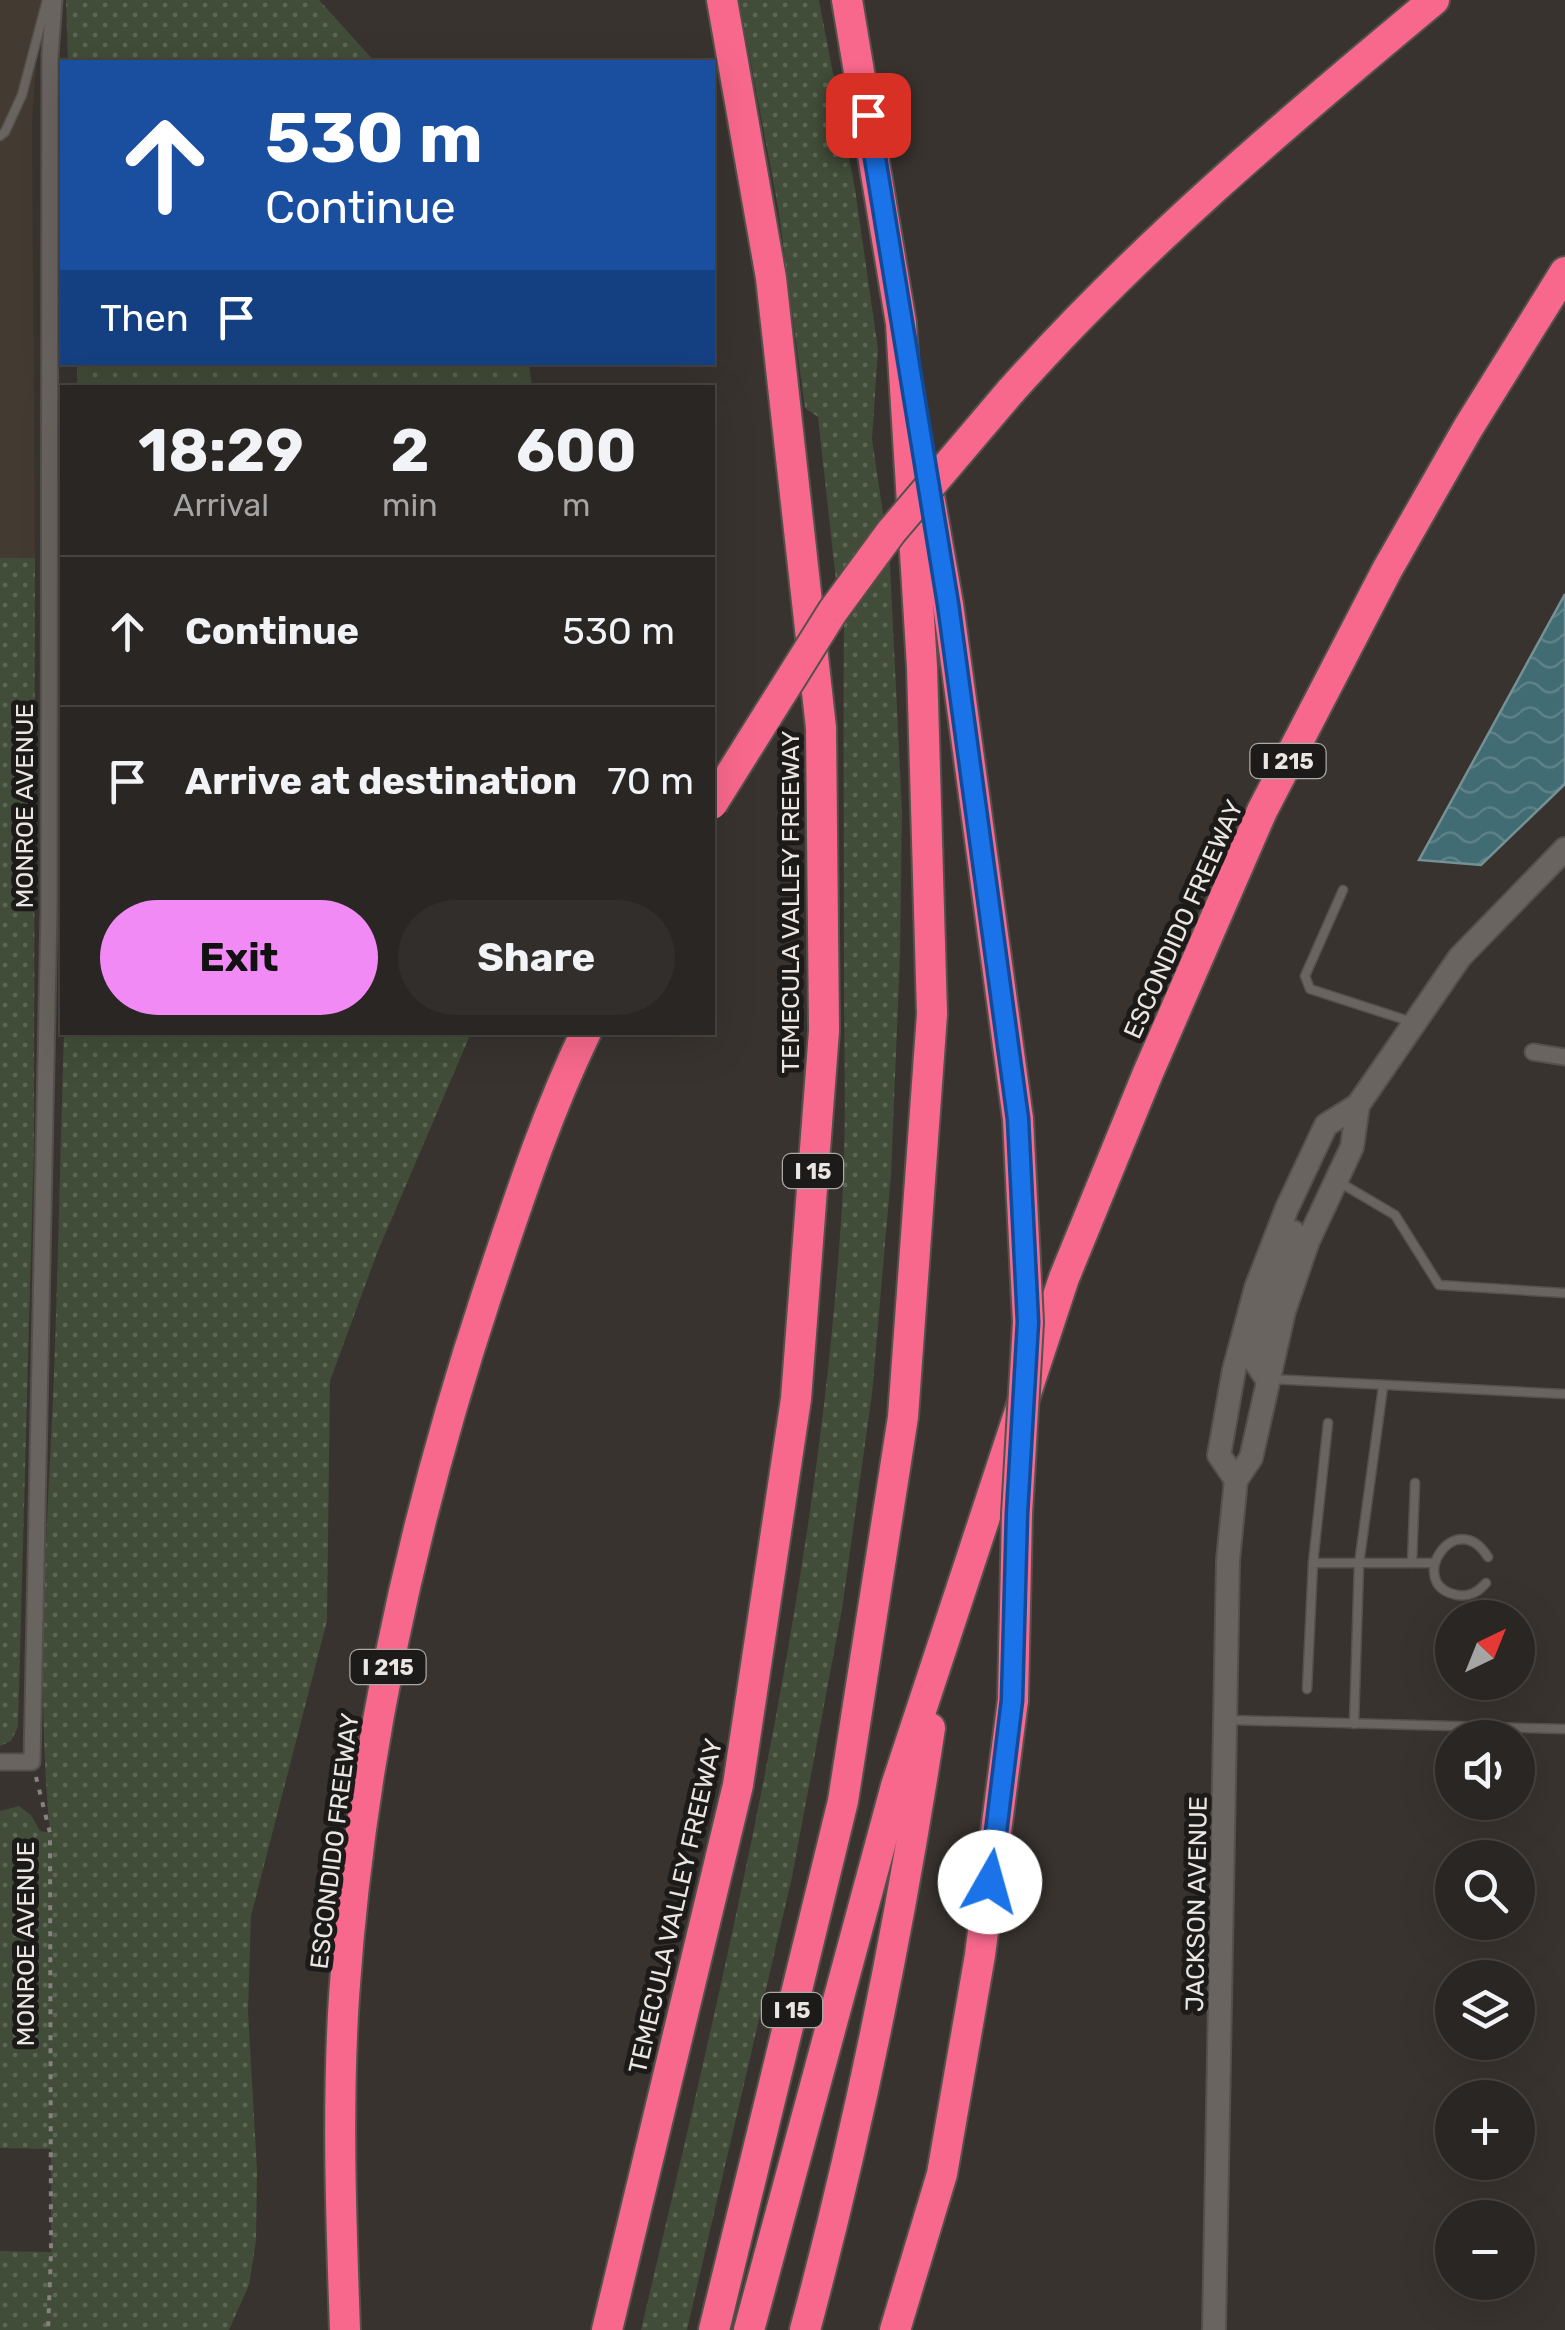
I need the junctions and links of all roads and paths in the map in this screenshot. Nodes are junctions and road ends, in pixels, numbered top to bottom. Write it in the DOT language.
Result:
graph roads {
  1 [pos="51,0"];
  2 [pos="722,0"];
  3 [pos="847,0"];
  4 [pos="1434,0"];
  5 [pos="0,136"];
  6 [pos="1565,272"];
  7 [pos="900,323"];
  8 [pos="715,799"];
  9 [pos="1565,849"];
  10 [pos="1343,890"];
  11 [pos="1412,1022"];
  12 [pos="585,1035"];
  13 [pos="1533,1052"];
  14 [pos="1565,1058"];
  15 [pos="1358,1105"];
  16 [pos="1304,1171"];
  17 [pos="1335,1180"];
  18 [pos="1565,1292"];
  19 [pos="1267,1379"];
  20 [pos="1384,1387"];
  21 [pos="1565,1394"];
  22 [pos="1328,1423"];
  23 [pos="1236,1480"];
  24 [pos="1415,1483"];
  25 [pos="1488,1557"];
  26 [pos="1313,1563"];
  27 [pos="1412,1563"];
  28 [pos="1434,1563"];
  29 [pos="1360,1564"];
  30 [pos="1486,1583"];
  31 [pos="945,1632"];
  32 [pos="1307,1689"];
  33 [pos="1225,1720"];
  34 [pos="1354,1724"];
  35 [pos="1565,1729"];
  36 [pos="0,1762"];
  37 [pos="32,1762"];
  38 [pos="48,2330"];
  39 [pos="345,2330"];
  40 [pos="607,2330"];
  41 [pos="714,2330"];
  42 [pos="749,2330"];
  43 [pos="805,2330"];
  44 [pos="895,2330"];
  45 [pos="1214,2330"];
  1 -- 5 [label="lane"];
  1 -- 37 [label="street, MONROE AVENUE"];
  2 -- 40 [label="highway, TEMECULA VALLEY FREEWAY / I 15"];
  3 -- 7 [label="highway, I 15"];
  4 -- 8 [label="highway, bridge"];
  6 -- 31 [label="highway, ESCONDIDO FREEWAY / I 215"];
  7 -- 41 [label="highway, I 15"];
  7 -- 44 [label="highway, bridge"];
  9 -- 11 [label="main road, JACKSON AVENUE"];
  10 -- 11 [label="lane"];
  11 -- 15 [label="main road, JACKSON AVENUE"];
  12 -- 39 [label="highway, ESCONDIDO FREEWAY / I 215"];
  13 -- 14 [label="street"];
  15 -- 16 [label="main road, JACKSON AVENUE"];
  15 -- 17 [label="main road, JACKSON AVENUE"];
  16 -- 19 [label="main road"];
  16 -- 23 [label="main road, JACKSON AVENUE"];
  17 -- 18 [label="lane"];
  17 -- 19 [label="main road, JACKSON AVENUE"];
  19 -- 20 [label="lane"];
  19 -- 23 [label="main road, JACKSON AVENUE"];
  20 -- 21 [label="lane"];
  20 -- 29 [label="lane"];
  22 -- 26 [label="lane"];
  23 -- 33 [label="main road, JACKSON AVENUE"];
  24 -- 27 [label="lane"];
  25 -- 28 [label="lane"];
  26 -- 29 [label="lane"];
  26 -- 32 [label="lane"];
  27 -- 28 [label="lane"];
  27 -- 29 [label="lane"];
  28 -- 30 [label="lane"];
  29 -- 34 [label="lane"];
  31 -- 42 [label="highway"];
  31 -- 43 [label="highway"];
  33 -- 34 [label="lane"];
  33 -- 45 [label="main road, JACKSON AVENUE"];
  34 -- 35 [label="lane"];
  36 -- 37 [label="street"];
  37 -- 38 [label="path, MONROE AVENUE"];
}
